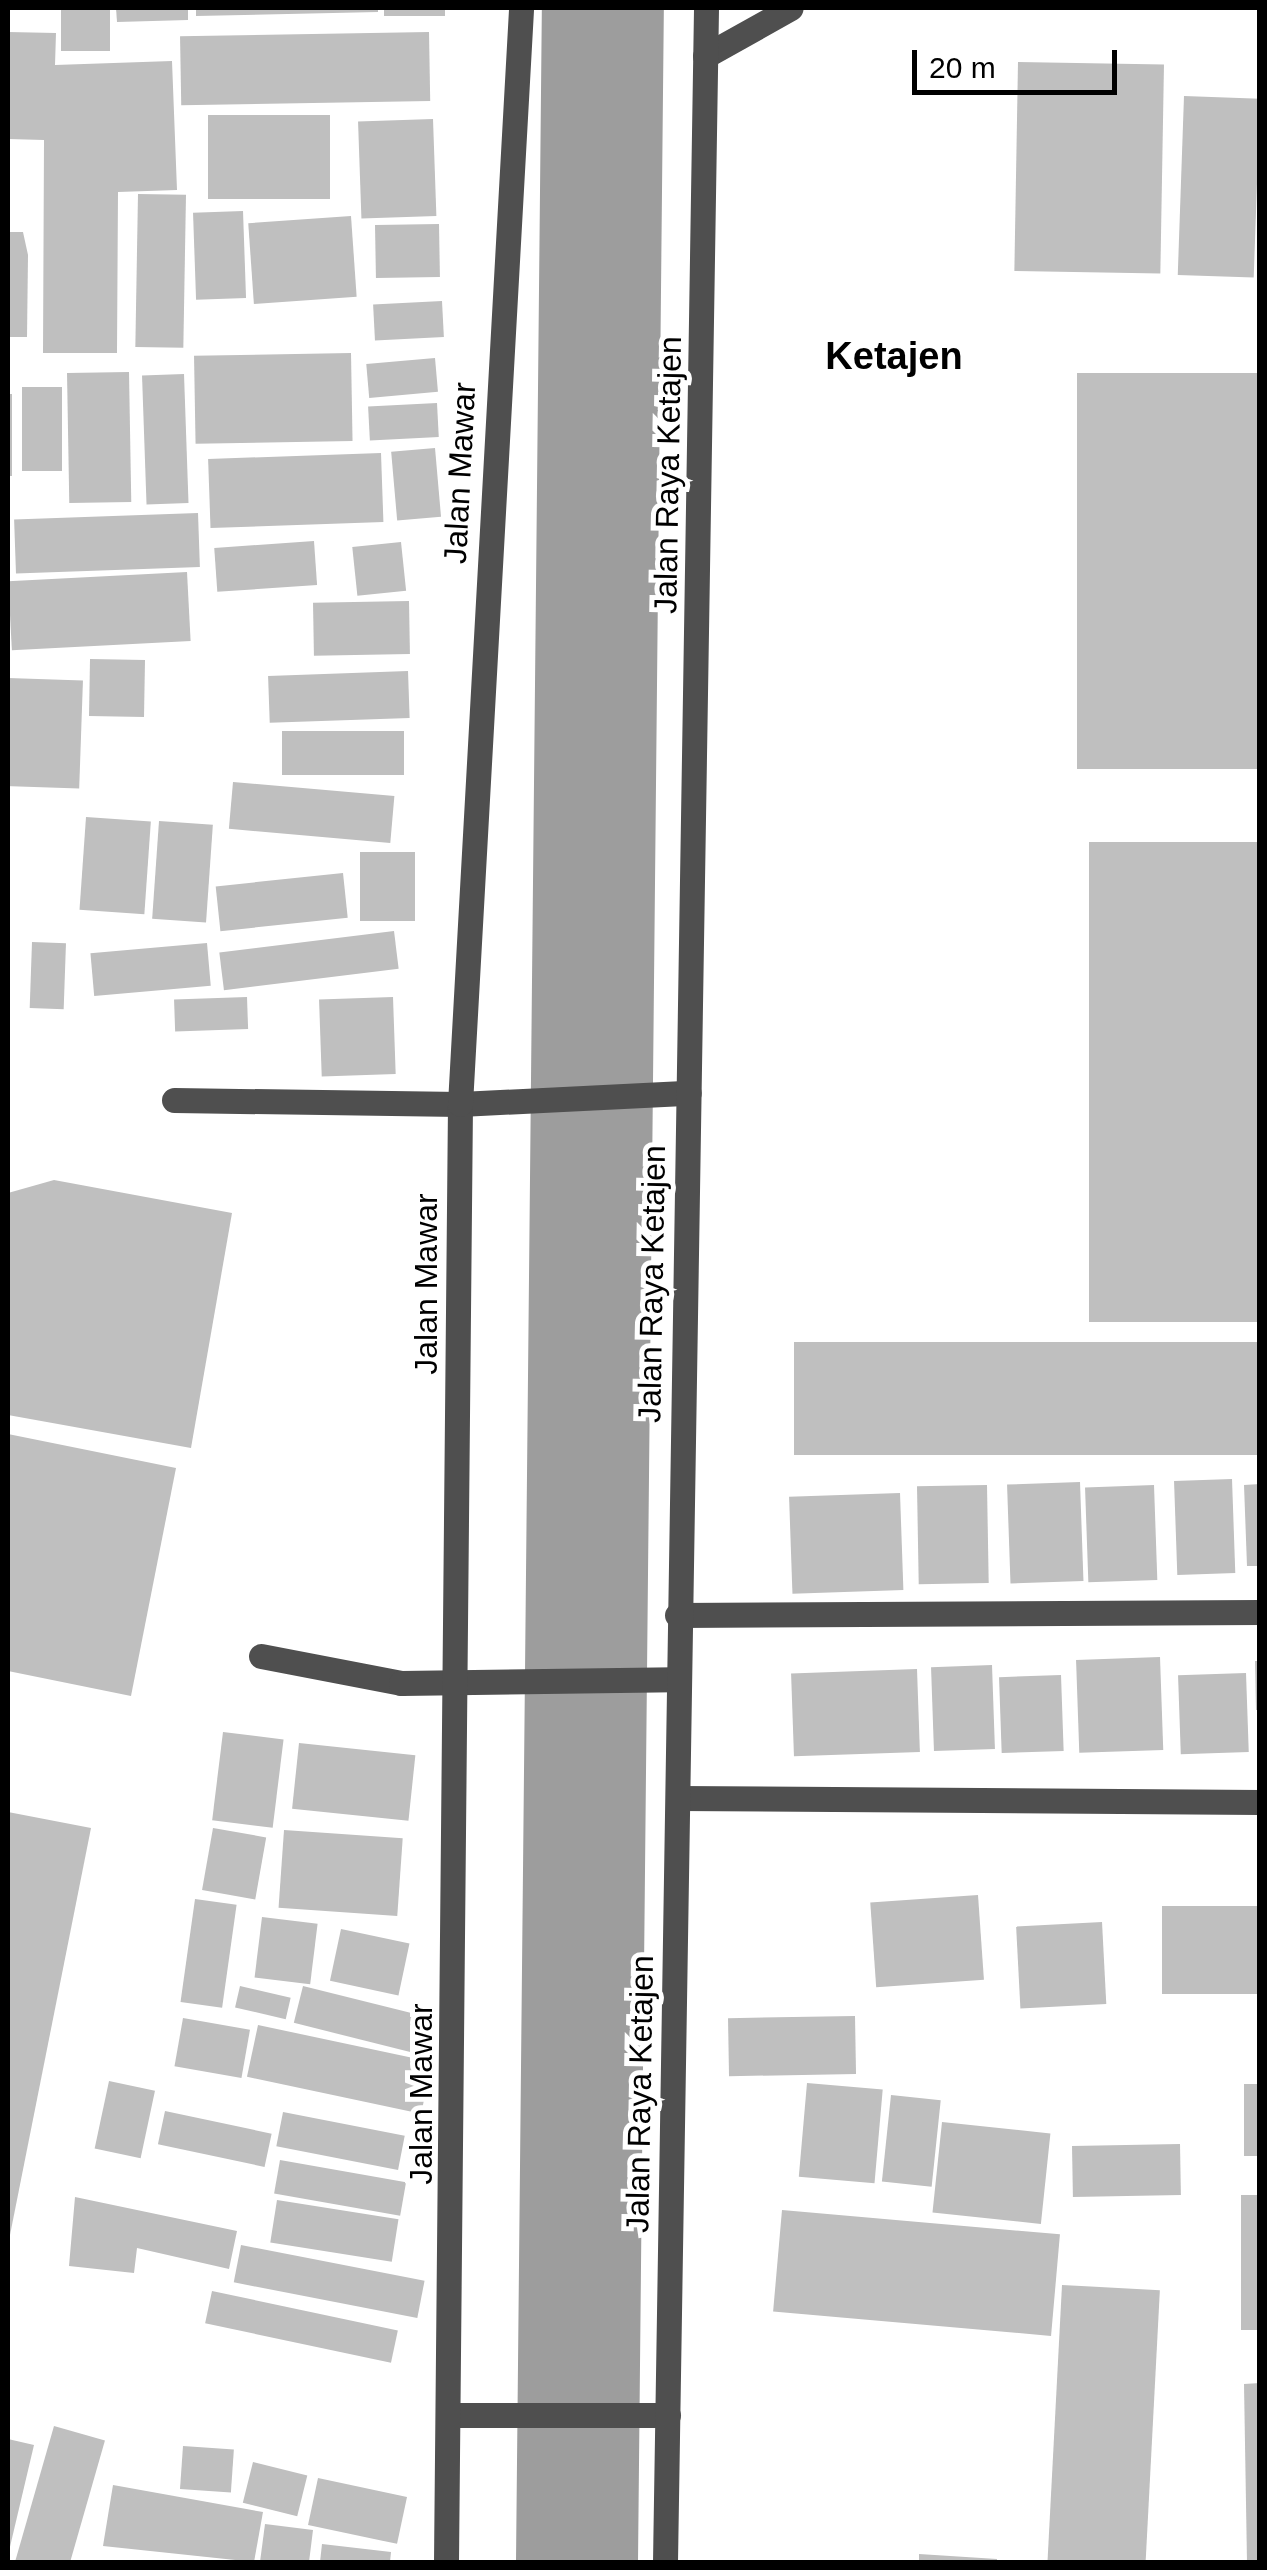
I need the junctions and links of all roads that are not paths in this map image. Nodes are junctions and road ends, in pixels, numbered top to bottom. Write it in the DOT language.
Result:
graph roads {
  1 [pos="521,8"];
  2 [pos="706,8"];
  3 [pos="790,8"];
  4 [pos="706,56"];
  5 [pos="689,1093"];
  6 [pos="174,1100"];
  7 [pos="470,1104"];
  8 [pos="1260,1612"];
  9 [pos="676,1615"];
  10 [pos="261,1656"];
  11 [pos="674,1679"];
  12 [pos="464,1683"];
  13 [pos="678,1798"];
  14 [pos="1260,1802"];
  15 [pos="668,2415"];
  16 [pos="465,2416"];
  17 [pos="446,2562"];
  18 [pos="665,2562"];
  1 -- 7 [label="street, Jalan Mawar"];
  2 -- 4 [label="street, Jalan Raya Ketajen"];
  3 -- 4 [label="street"];
  4 -- 5 [label="street, Jalan Raya Ketajen"];
  5 -- 7 [label="street"];
  5 -- 9 [label="street, Jalan Raya Ketajen"];
  6 -- 7 [label="street"];
  7 -- 12 [label="street, Jalan Mawar"];
  8 -- 9 [label="street"];
  9 -- 11 [label="street, Jalan Raya Ketajen"];
  10 -- 12 [label="street"];
  11 -- 12 [label="street"];
  11 -- 13 [label="street, Jalan Raya Ketajen"];
  12 -- 16 [label="street, Jalan Mawar"];
  13 -- 14 [label="street"];
  13 -- 15 [label="street, Jalan Raya Ketajen"];
  15 -- 16 [label="street"];
  15 -- 18 [label="street, Jalan Raya Ketajen"];
  16 -- 17 [label="street, Jalan Mawar"];
}
